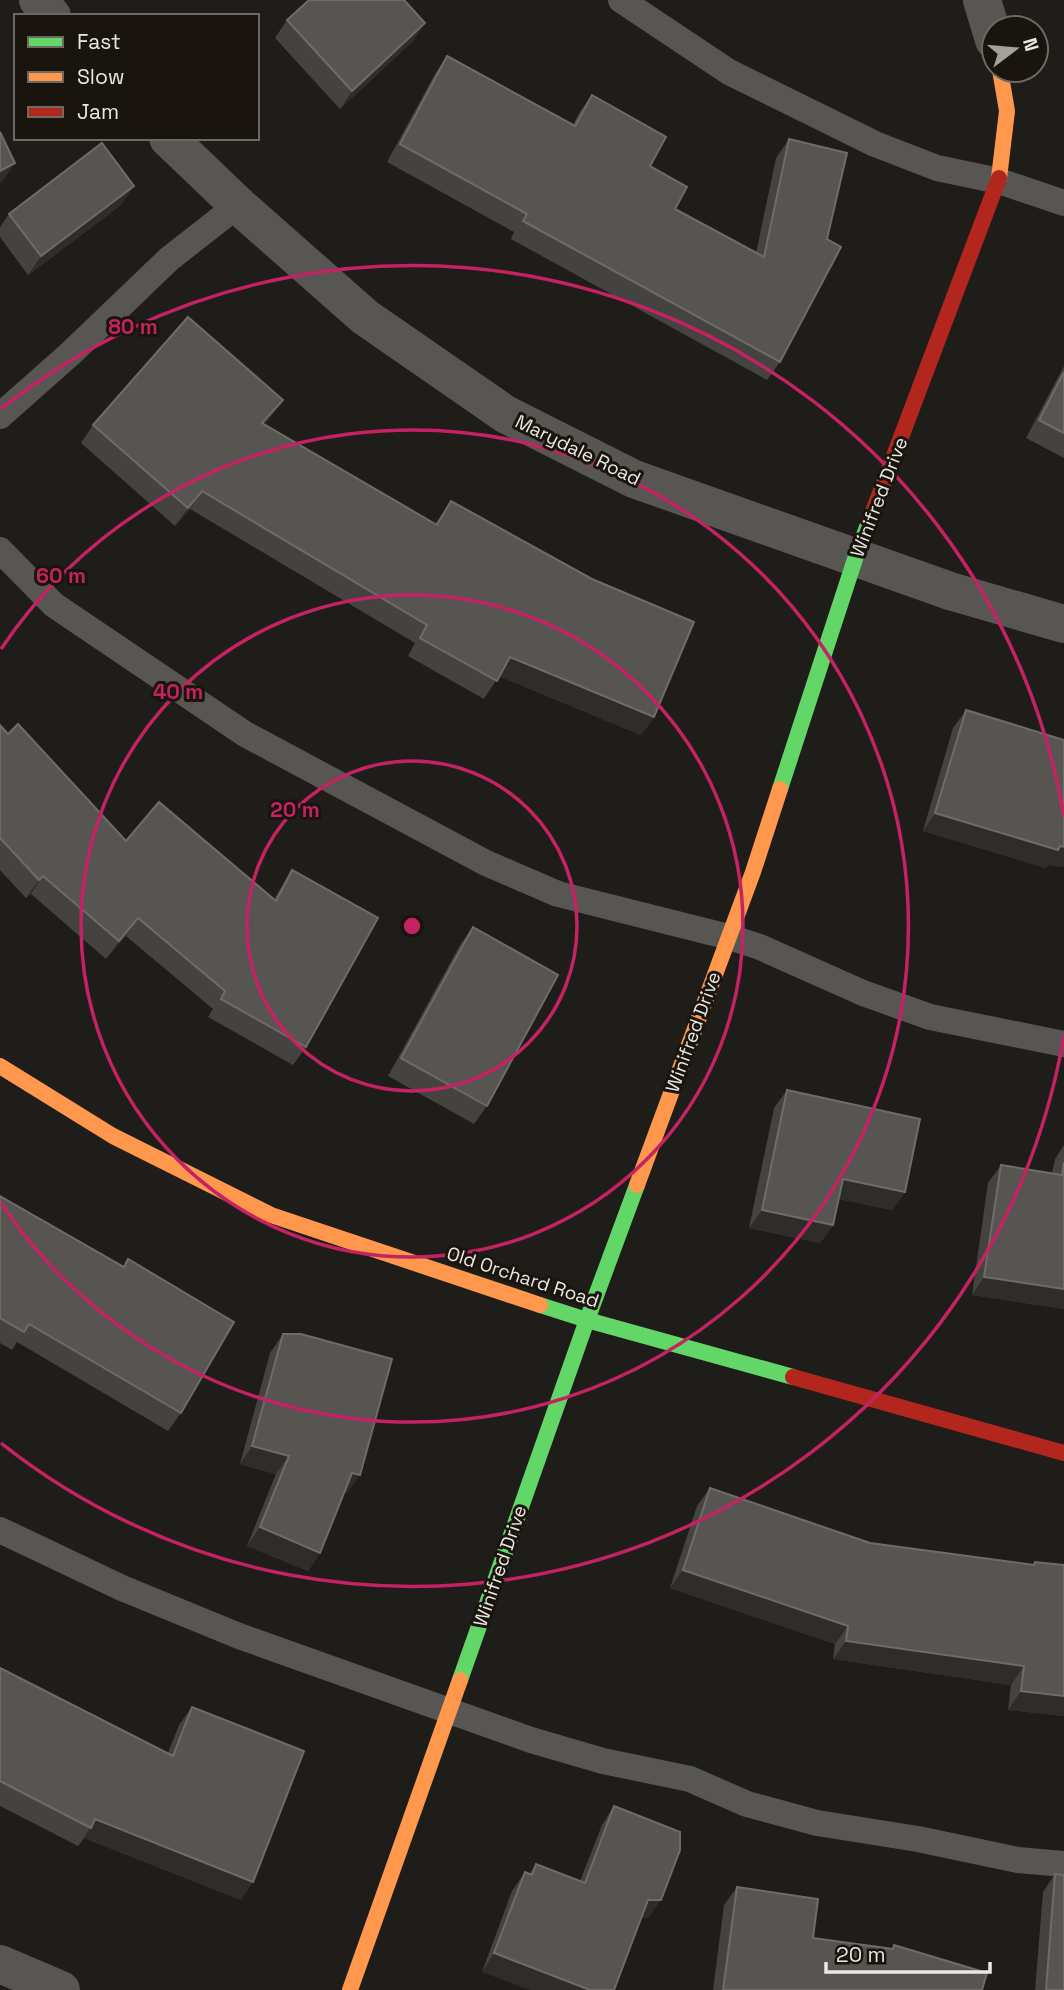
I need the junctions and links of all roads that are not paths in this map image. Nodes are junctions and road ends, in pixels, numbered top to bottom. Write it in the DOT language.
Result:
graph roads {
  1 [pos="38,0"];
  2 [pos="621,0"];
  3 [pos="50,14"];
  4 [pos="1002,84"];
  5 [pos="170,140"];
  6 [pos="999,181"];
  7 [pos="1064,203"];
  8 [pos="238,205"];
  9 [pos="0,416"];
  10 [pos="0,550"];
  11 [pos="856,556"];
  12 [pos="1064,624"];
  13 [pos="729,937"];
  14 [pos="1064,1044"];
  15 [pos="0,1066"];
  16 [pos="587,1320"];
  17 [pos="1064,1452"];
  18 [pos="0,1530"];
  19 [pos="448,1712"];
  20 [pos="1064,1864"];
  21 [pos="0,1964"];
  22 [pos="61,1990"];
  23 [pos="350,1990"];
  1 -- 3 [label="street"];
  2 -- 6 [label="lane"];
  4 -- 6 [label="street, Winifred Drive"];
  5 -- 8 [label="street, Marydale Road"];
  6 -- 7 [label="lane"];
  6 -- 11 [label="street, Winifred Drive"];
  8 -- 9 [label="lane"];
  8 -- 11 [label="street, Marydale Road"];
  10 -- 13 [label="lane"];
  11 -- 12 [label="street, Marydale Road"];
  11 -- 13 [label="street, Winifred Drive"];
  13 -- 14 [label="lane"];
  13 -- 16 [label="street, Winifred Drive"];
  15 -- 16 [label="street, Old Orchard Road"];
  16 -- 17 [label="street, Old Orchard Road"];
  16 -- 19 [label="street, Winifred Drive"];
  18 -- 19 [label="lane"];
  19 -- 20 [label="lane"];
  19 -- 23 [label="street, Winifred Drive"];
  21 -- 22 [label="street"];
}
